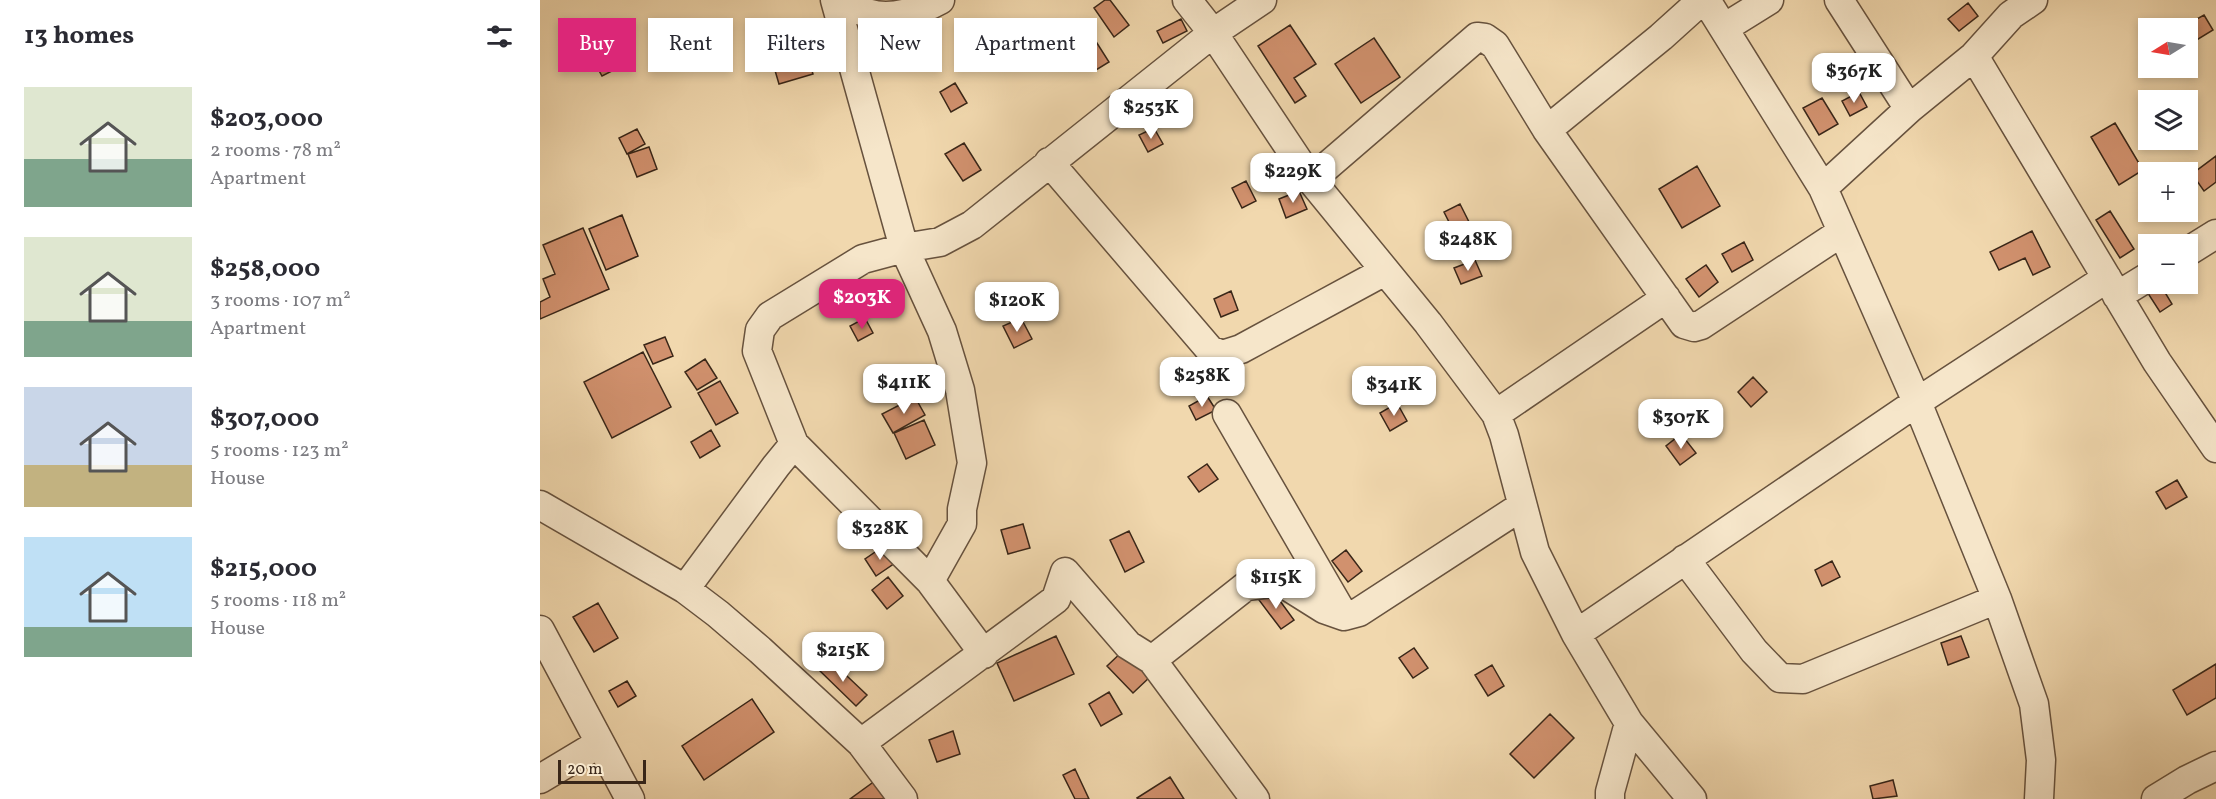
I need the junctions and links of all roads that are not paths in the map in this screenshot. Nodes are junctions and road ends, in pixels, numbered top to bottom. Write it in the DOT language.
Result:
graph roads {
  1 [pos="835,0"];
  2 [pos="842,0"];
  3 [pos="940,0"];
  4 [pos="1187,0"];
  5 [pos="1262,0"];
  6 [pos="1704,0"];
  7 [pos="1769,0"];
  8 [pos="1839,0"];
  9 [pos="2016,5"];
  10 [pos="1724,28"];
  11 [pos="1213,33"];
  12 [pos="1974,56"];
  13 [pos="1909,109"];
  14 [pos="1547,130"];
  15 [pos="1049,162"];
  16 [pos="1311,180"];
  17 [pos="1823,188"];
  18 [pos="1842,232"];
  19 [pos="2216,234"];
  20 [pos="2198,245"];
  21 [pos="904,248"];
  22 [pos="1385,271"];
  23 [pos="2138,280"];
  24 [pos="2112,287"];
  25 [pos="1666,298"];
  26 [pos="1917,402"];
  27 [pos="1227,414"];
  28 [pos="1496,414"];
  29 [pos="794,444"];
  30 [pos="2216,448"];
  31 [pos="540,505"];
  32 [pos="1522,506"];
  33 [pos="1685,559"];
  34 [pos="930,581"];
  35 [pos="685,589"];
  36 [pos="1997,599"];
  37 [pos="1344,616"];
  38 [pos="540,630"];
  39 [pos="1576,634"];
  40 [pos="984,654"];
  41 [pos="1152,660"];
  42 [pos="1629,723"];
  43 [pos="600,743"];
  44 [pos="861,743"];
  45 [pos="2216,766"];
  46 [pos="540,779"];
  47 [pos="630,799"];
  48 [pos="903,799"];
  49 [pos="1255,799"];
  50 [pos="1610,799"];
  51 [pos="1692,799"];
  52 [pos="2039,799"];
  53 [pos="2156,799"];
  1 -- 21 [label="street"];
  2 -- 3 [label="street"];
  4 -- 11 [label="street"];
  5 -- 11 [label="street"];
  6 -- 10 [label="street"];
  6 -- 14 [label="street"];
  7 -- 10 [label="street"];
  8 -- 13 [label="street"];
  9 -- 12 [label="street"];
  10 -- 17 [label="street"];
  11 -- 15 [label="street"];
  11 -- 16 [label="street"];
  12 -- 13 [label="street"];
  12 -- 24 [label="street"];
  13 -- 17 [label="street"];
  14 -- 16 [label="street"];
  14 -- 25 [label="street"];
  15 -- 21 [label="street"];
  15 -- 22 [label="street"];
  16 -- 22 [label="street"];
  17 -- 18 [label="street"];
  18 -- 25 [label="street"];
  18 -- 26 [label="street"];
  19 -- 20 [label="street"];
  21 -- 29 [label="street"];
  21 -- 34 [label="street"];
  22 -- 28 [label="street"];
  23 -- 24 [label="street"];
  24 -- 26 [label="street"];
  24 -- 30 [label="street"];
  25 -- 28 [label="street"];
  26 -- 33 [label="street"];
  26 -- 36 [label="street"];
  27 -- 37 [label="street"];
  28 -- 32 [label="street"];
  29 -- 34 [label="street"];
  29 -- 35 [label="street"];
  31 -- 35 [label="street"];
  32 -- 37 [label="street"];
  32 -- 39 [label="street"];
  33 -- 36 [label="street"];
  33 -- 39 [label="street"];
  34 -- 40 [label="street"];
  35 -- 44 [label="street"];
  36 -- 52 [label="street"];
  37 -- 41 [label="street"];
  38 -- 43 [label="street"];
  39 -- 42 [label="street"];
  40 -- 41 [label="street"];
  40 -- 44 [label="street"];
  41 -- 49 [label="street"];
  42 -- 50 [label="street"];
  42 -- 51 [label="street"];
  43 -- 46 [label="street"];
  43 -- 47 [label="street"];
  44 -- 48 [label="street"];
  45 -- 53 [label="street"];
}
